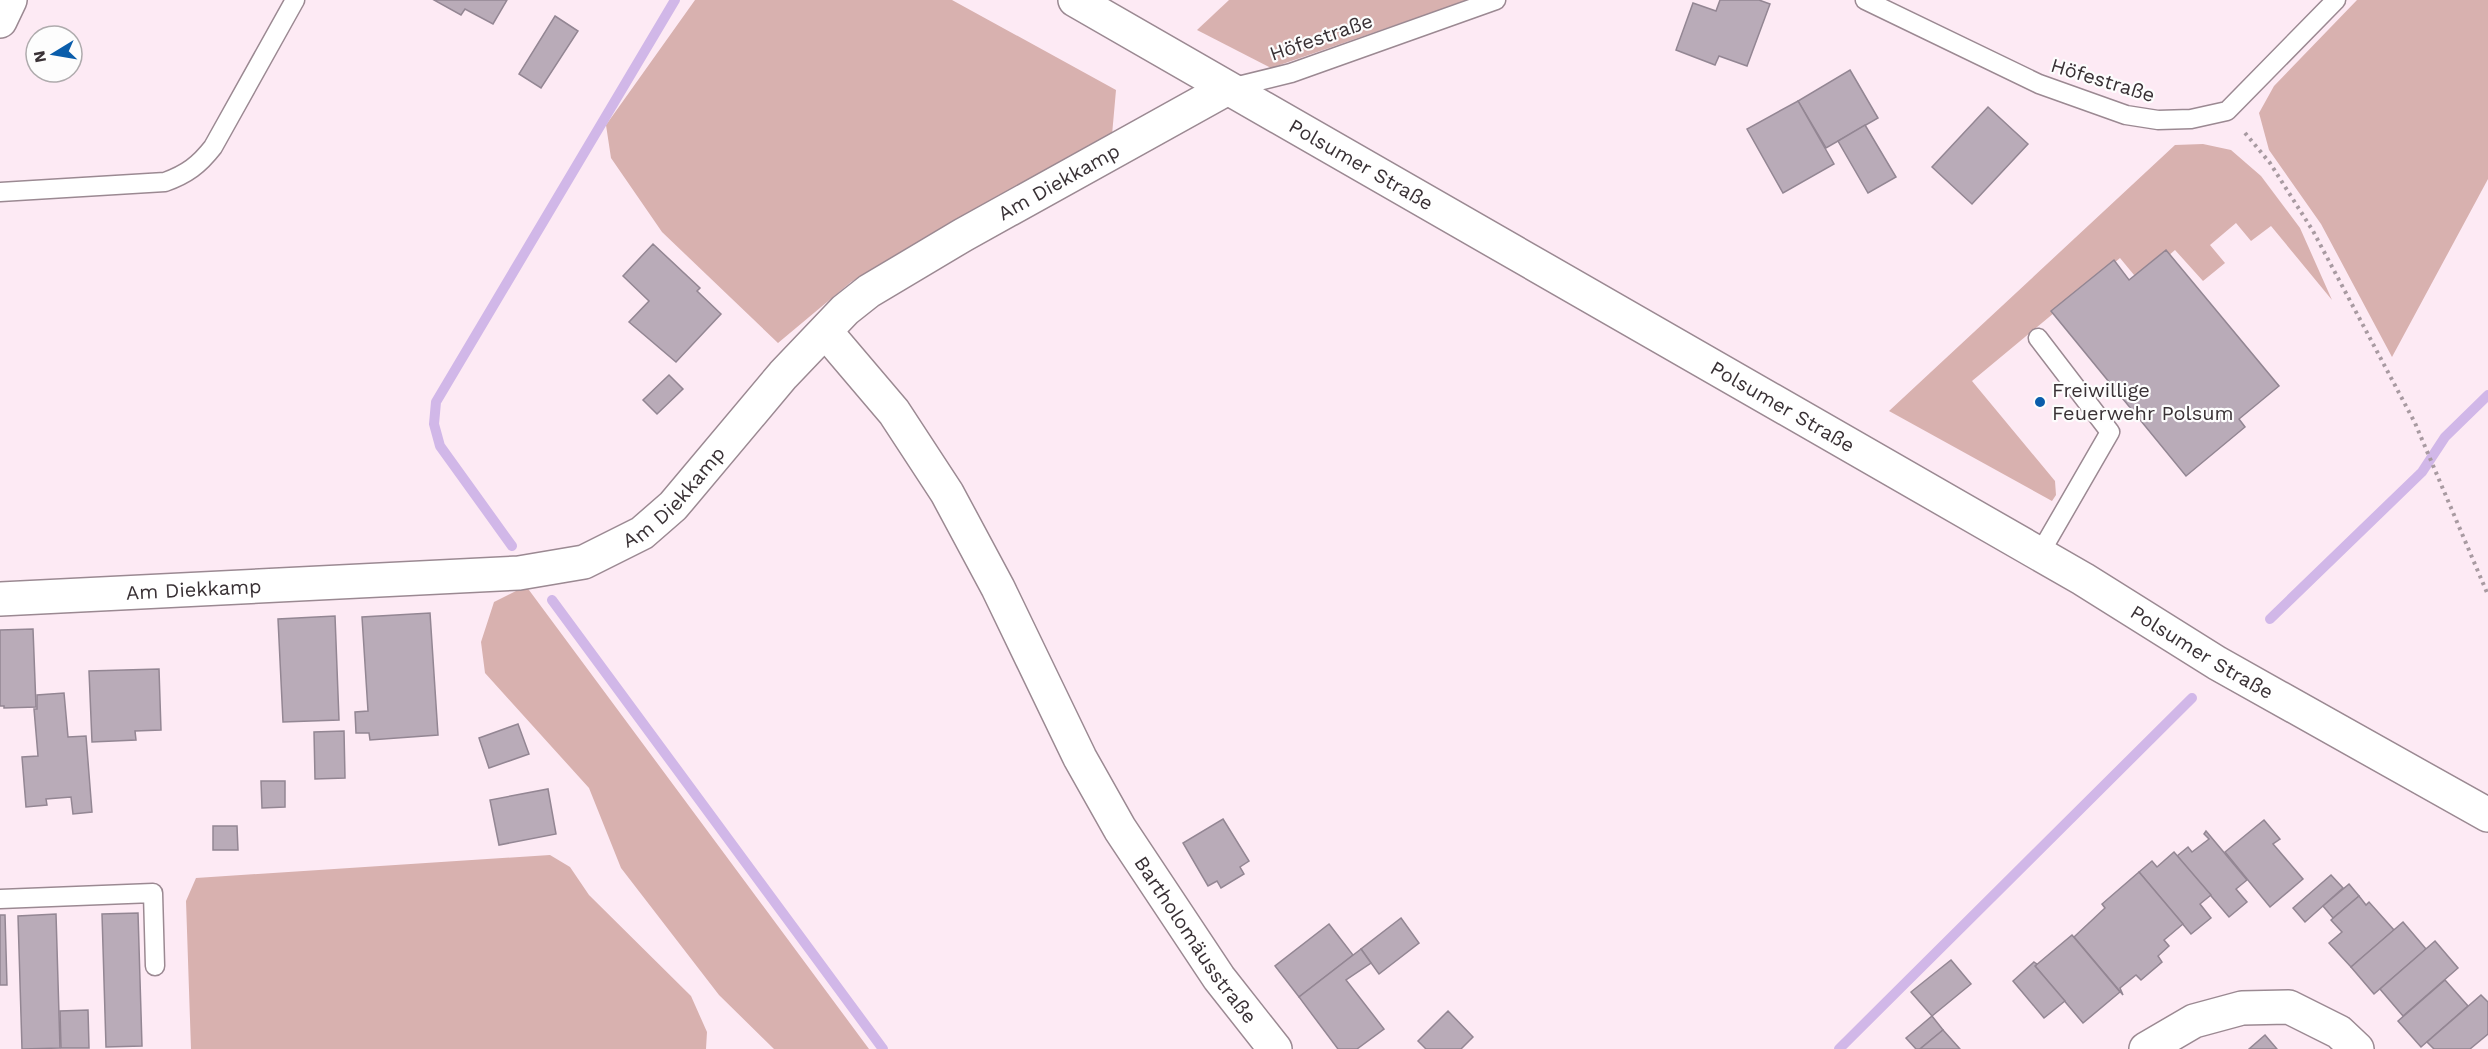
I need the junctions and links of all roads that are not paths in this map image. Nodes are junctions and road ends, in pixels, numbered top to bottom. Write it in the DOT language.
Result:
graph roads {
  1 [pos="10,0"];
  2 [pos="295,0"];
  3 [pos="1075,0"];
  4 [pos="1496,0"];
  5 [pos="1865,0"];
  6 [pos="2337,0"];
  7 [pos="0,21"];
  8 [pos="1227,89"];
  9 [pos="0,192"];
  10 [pos="826,332"];
  11 [pos="2038,338"];
  12 [pos="2039,555"];
  13 [pos="0,599"];
  14 [pos="2488,815"];
  15 [pos="0,899"];
  16 [pos="155,966"];
  17 [pos="1275,1049"];
  18 [pos="2146,1049"];
  19 [pos="2357,1049"];
  1 -- 7 [label="street"];
  2 -- 9 [label="lane"];
  3 -- 8 [label="street, Polsumer Straße"];
  4 -- 8 [label="lane, Höfestraße"];
  5 -- 6 [label="lane, Höfestraße"];
  8 -- 10 [label="street, Am Diekkamp"];
  8 -- 12 [label="street, Polsumer Straße"];
  10 -- 13 [label="street, Am Diekkamp"];
  10 -- 17 [label="street, Bartholomäusstraße"];
  11 -- 12 [label="lane"];
  12 -- 14 [label="street, Polsumer Straße"];
  15 -- 16 [label="lane"];
  18 -- 19 [label="street"];
}
